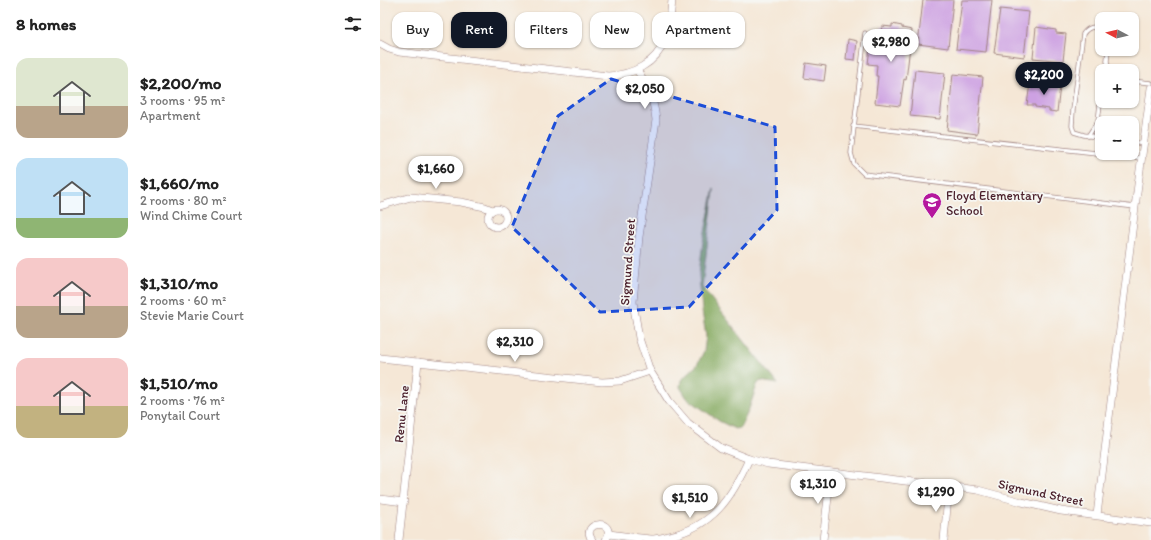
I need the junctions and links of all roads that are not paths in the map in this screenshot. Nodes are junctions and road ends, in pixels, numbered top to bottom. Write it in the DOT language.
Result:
graph roads {
  1 [pos="672,0"];
  2 [pos="1095,26"];
  3 [pos="865,33"];
  4 [pos="380,44"];
  5 [pos="637,70"];
  6 [pos="1139,82"];
  7 [pos="1151,84"];
  8 [pos="1151,88"];
  9 [pos="1100,108"];
  10 [pos="853,126"];
  11 [pos="1088,136"];
  12 [pos="1095,137"];
  13 [pos="1139,143"];
  14 [pos="1144,144"];
  15 [pos="1141,158"];
  16 [pos="380,206"];
  17 [pos="1135,207"];
  18 [pos="492,210"];
  19 [pos="380,358"];
  20 [pos="418,362"];
  21 [pos="650,371"];
  22 [pos="749,459"];
  23 [pos="831,472"];
  24 [pos="949,486"];
  25 [pos="380,499"];
  26 [pos="404,502"];
  27 [pos="1097,515"];
  28 [pos="1151,523"];
  29 [pos="608,537"];
  30 [pos="399,540"];
  31 [pos="592,540"];
  32 [pos="823,540"];
  33 [pos="944,540"];
  1 -- 5 [label="street"];
  2 -- 11 [label="lane"];
  3 -- 10 [label="lane"];
  4 -- 5 [label="street"];
  5 -- 21 [label="street, Sigmund Street"];
  6 -- 7 [label="lane"];
  8 -- 14 [label="street"];
  9 -- 11 [label="lane"];
  10 -- 15 [label="lane"];
  10 -- 17 [label="lane"];
  11 -- 12 [label="lane"];
  13 -- 14 [label="lane"];
  14 -- 15 [label="street"];
  15 -- 17 [label="street"];
  16 -- 18 [label="street"];
  17 -- 27 [label="street"];
  19 -- 20 [label="street"];
  20 -- 21 [label="street"];
  20 -- 26 [label="street, Renu Lane"];
  21 -- 22 [label="street, Sigmund Street"];
  22 -- 23 [label="street, Sigmund Street"];
  22 -- 29 [label="street"];
  23 -- 24 [label="street, Sigmund Street"];
  23 -- 32 [label="street"];
  24 -- 27 [label="street, Sigmund Street"];
  24 -- 33 [label="street"];
  25 -- 26 [label="street"];
  26 -- 30 [label="street, Renu Lane"];
  27 -- 28 [label="street, Sigmund Street"];
  29 -- 31 [label="street"];
}
